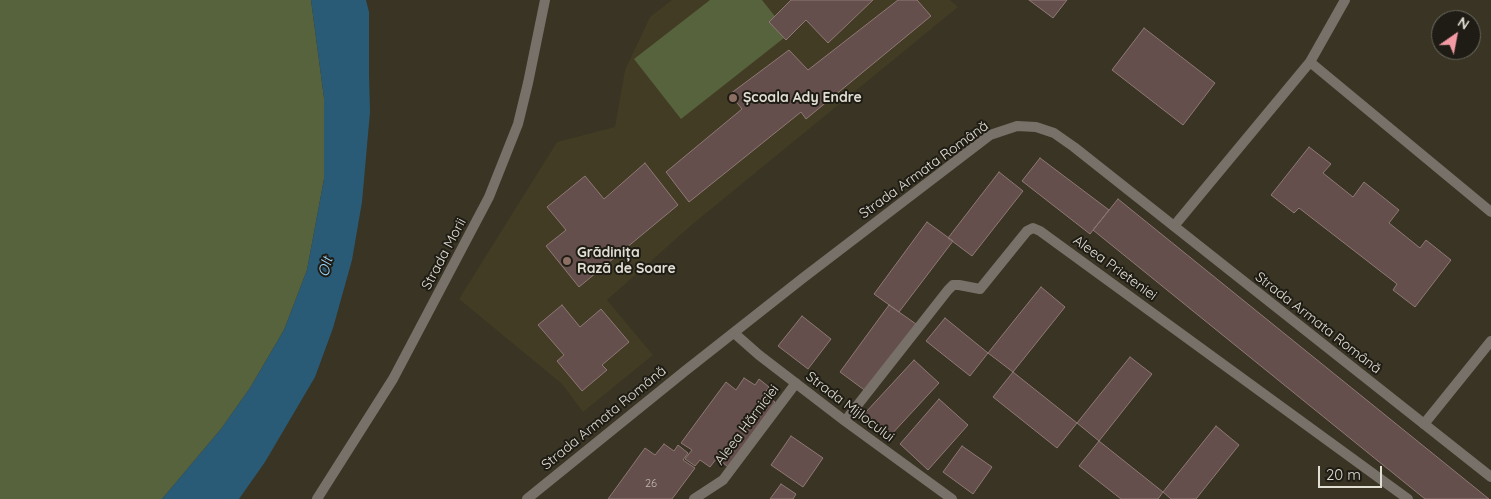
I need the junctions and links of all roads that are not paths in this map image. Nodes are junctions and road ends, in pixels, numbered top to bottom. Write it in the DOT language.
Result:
graph roads {
  1 [pos="545,0"];
  2 [pos="1345,0"];
  3 [pos="1310,62"];
  4 [pos="1491,212"];
  5 [pos="1174,226"];
  6 [pos="734,333"];
  7 [pos="1491,341"];
  8 [pos="796,383"];
  9 [pos="845,421"];
  10 [pos="1424,424"];
  11 [pos="1491,477"];
  12 [pos="317,499"];
  13 [pos="527,499"];
  14 [pos="694,499"];
  15 [pos="952,499"];
  16 [pos="1408,499"];
  1 -- 12 [label="street, Strada Morii"];
  2 -- 3 [label="street"];
  3 -- 4 [label="street"];
  3 -- 5 [label="street"];
  5 -- 6 [label="street, Strada Armata Română"];
  5 -- 10 [label="street, Strada Armata Română"];
  6 -- 8 [label="street, Strada Mijlocului"];
  6 -- 13 [label="street, Strada Armata Română"];
  7 -- 10 [label="street"];
  8 -- 9 [label="street, Strada Mijlocului"];
  8 -- 14 [label="street, Aleea Hărniciei"];
  9 -- 15 [label="street, Strada Mijlocului"];
  9 -- 16 [label="street, Aleea Prieteniei"];
  10 -- 11 [label="street, Strada Armata Română"];
}
